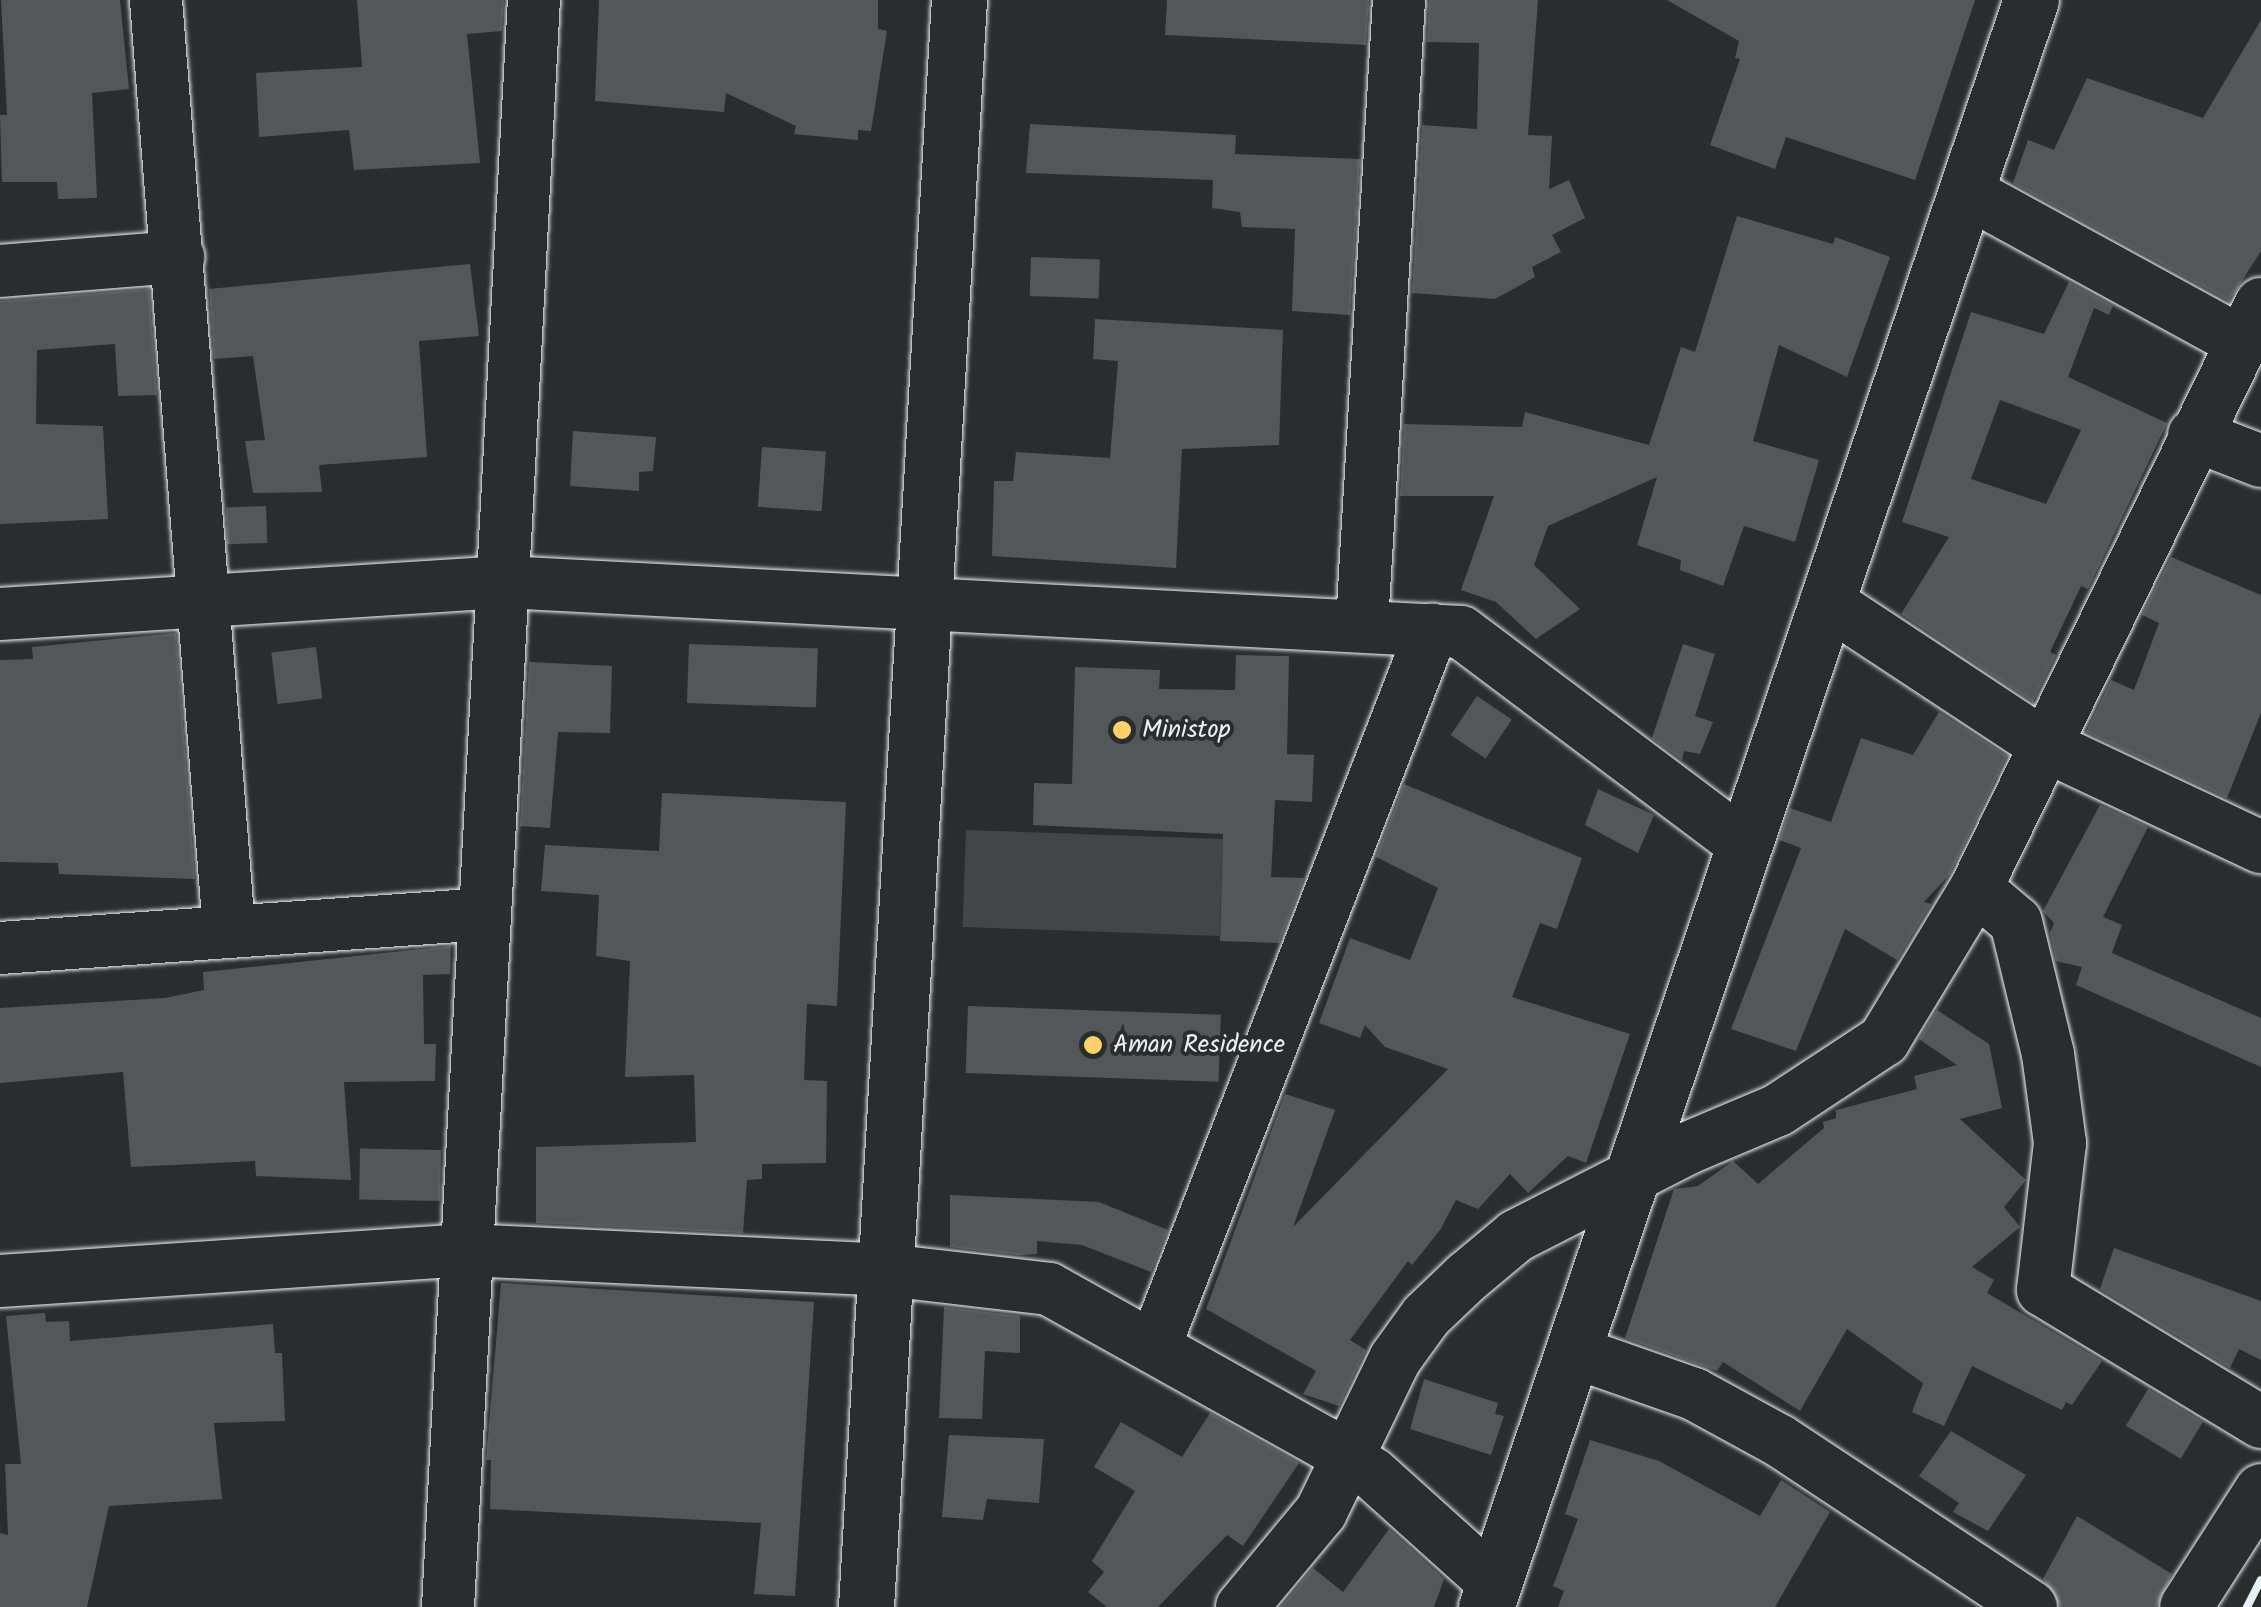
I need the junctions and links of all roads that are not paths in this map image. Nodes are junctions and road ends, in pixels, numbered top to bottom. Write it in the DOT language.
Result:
graph roads {
  1 [pos="156,0"];
  2 [pos="534,0"];
  3 [pos="959,0"];
  4 [pos="1400,0"];
  5 [pos="2032,0"];
  6 [pos="1967,192"];
  7 [pos="178,257"];
  8 [pos="0,270"];
  9 [pos="2251,323"];
  10 [pos="2194,435"];
  11 [pos="2261,460"];
  12 [pos="504,582"];
  13 [pos="1826,600"];
  14 [pos="206,601"];
  15 [pos="926,602"];
  16 [pos="0,614"];
  17 [pos="1362,624"];
  18 [pos="1432,630"];
  19 [pos="2046,746"];
  20 [pos="1742,843"];
  21 [pos="2261,847"];
  22 [pos="1976,888"];
  23 [pos="484,914"];
  24 [pos="228,929"];
  25 [pos="0,948"];
  26 [pos="1626,1183"];
  27 [pos="467,1250"];
  28 [pos="886,1270"];
  29 [pos="0,1281"];
  30 [pos="1156,1343"];
  31 [pos="1574,1352"];
  32 [pos="2261,1422"];
  33 [pos="1350,1459"];
  34 [pos="2261,1490"];
  35 [pos="1490,1595"];
  36 [pos="448,1607"];
  37 [pos="866,1607"];
  38 [pos="1242,1607"];
  39 [pos="2031,1607"];
  40 [pos="2186,1607"];
  1 -- 7 [label="street"];
  2 -- 12 [label="street"];
  3 -- 15 [label="street"];
  4 -- 17 [label="street"];
  5 -- 6 [label="street"];
  6 -- 9 [label="street"];
  6 -- 13 [label="street"];
  7 -- 8 [label="street"];
  7 -- 14 [label="street"];
  9 -- 10 [label="street"];
  10 -- 11 [label="street"];
  10 -- 19 [label="street"];
  12 -- 14 [label="street"];
  12 -- 15 [label="street"];
  12 -- 23 [label="street"];
  13 -- 19 [label="street"];
  13 -- 20 [label="street"];
  14 -- 16 [label="street"];
  14 -- 24 [label="street"];
  15 -- 17 [label="street"];
  15 -- 28 [label="street"];
  17 -- 18 [label="street"];
  18 -- 20 [label="street"];
  18 -- 30 [label="street"];
  19 -- 21 [label="street"];
  19 -- 22 [label="street"];
  20 -- 26 [label="street"];
  22 -- 26 [label="street"];
  22 -- 32 [label="street"];
  23 -- 24 [label="street"];
  23 -- 27 [label="street"];
  24 -- 25 [label="street"];
  26 -- 31 [label="street"];
  26 -- 33 [label="street"];
  27 -- 28 [label="street"];
  27 -- 29 [label="street"];
  27 -- 36 [label="street"];
  28 -- 30 [label="street"];
  28 -- 37 [label="street"];
  30 -- 33 [label="street"];
  31 -- 35 [label="street"];
  31 -- 39 [label="street"];
  33 -- 35 [label="street"];
  33 -- 38 [label="street"];
  34 -- 40 [label="street"];
}
